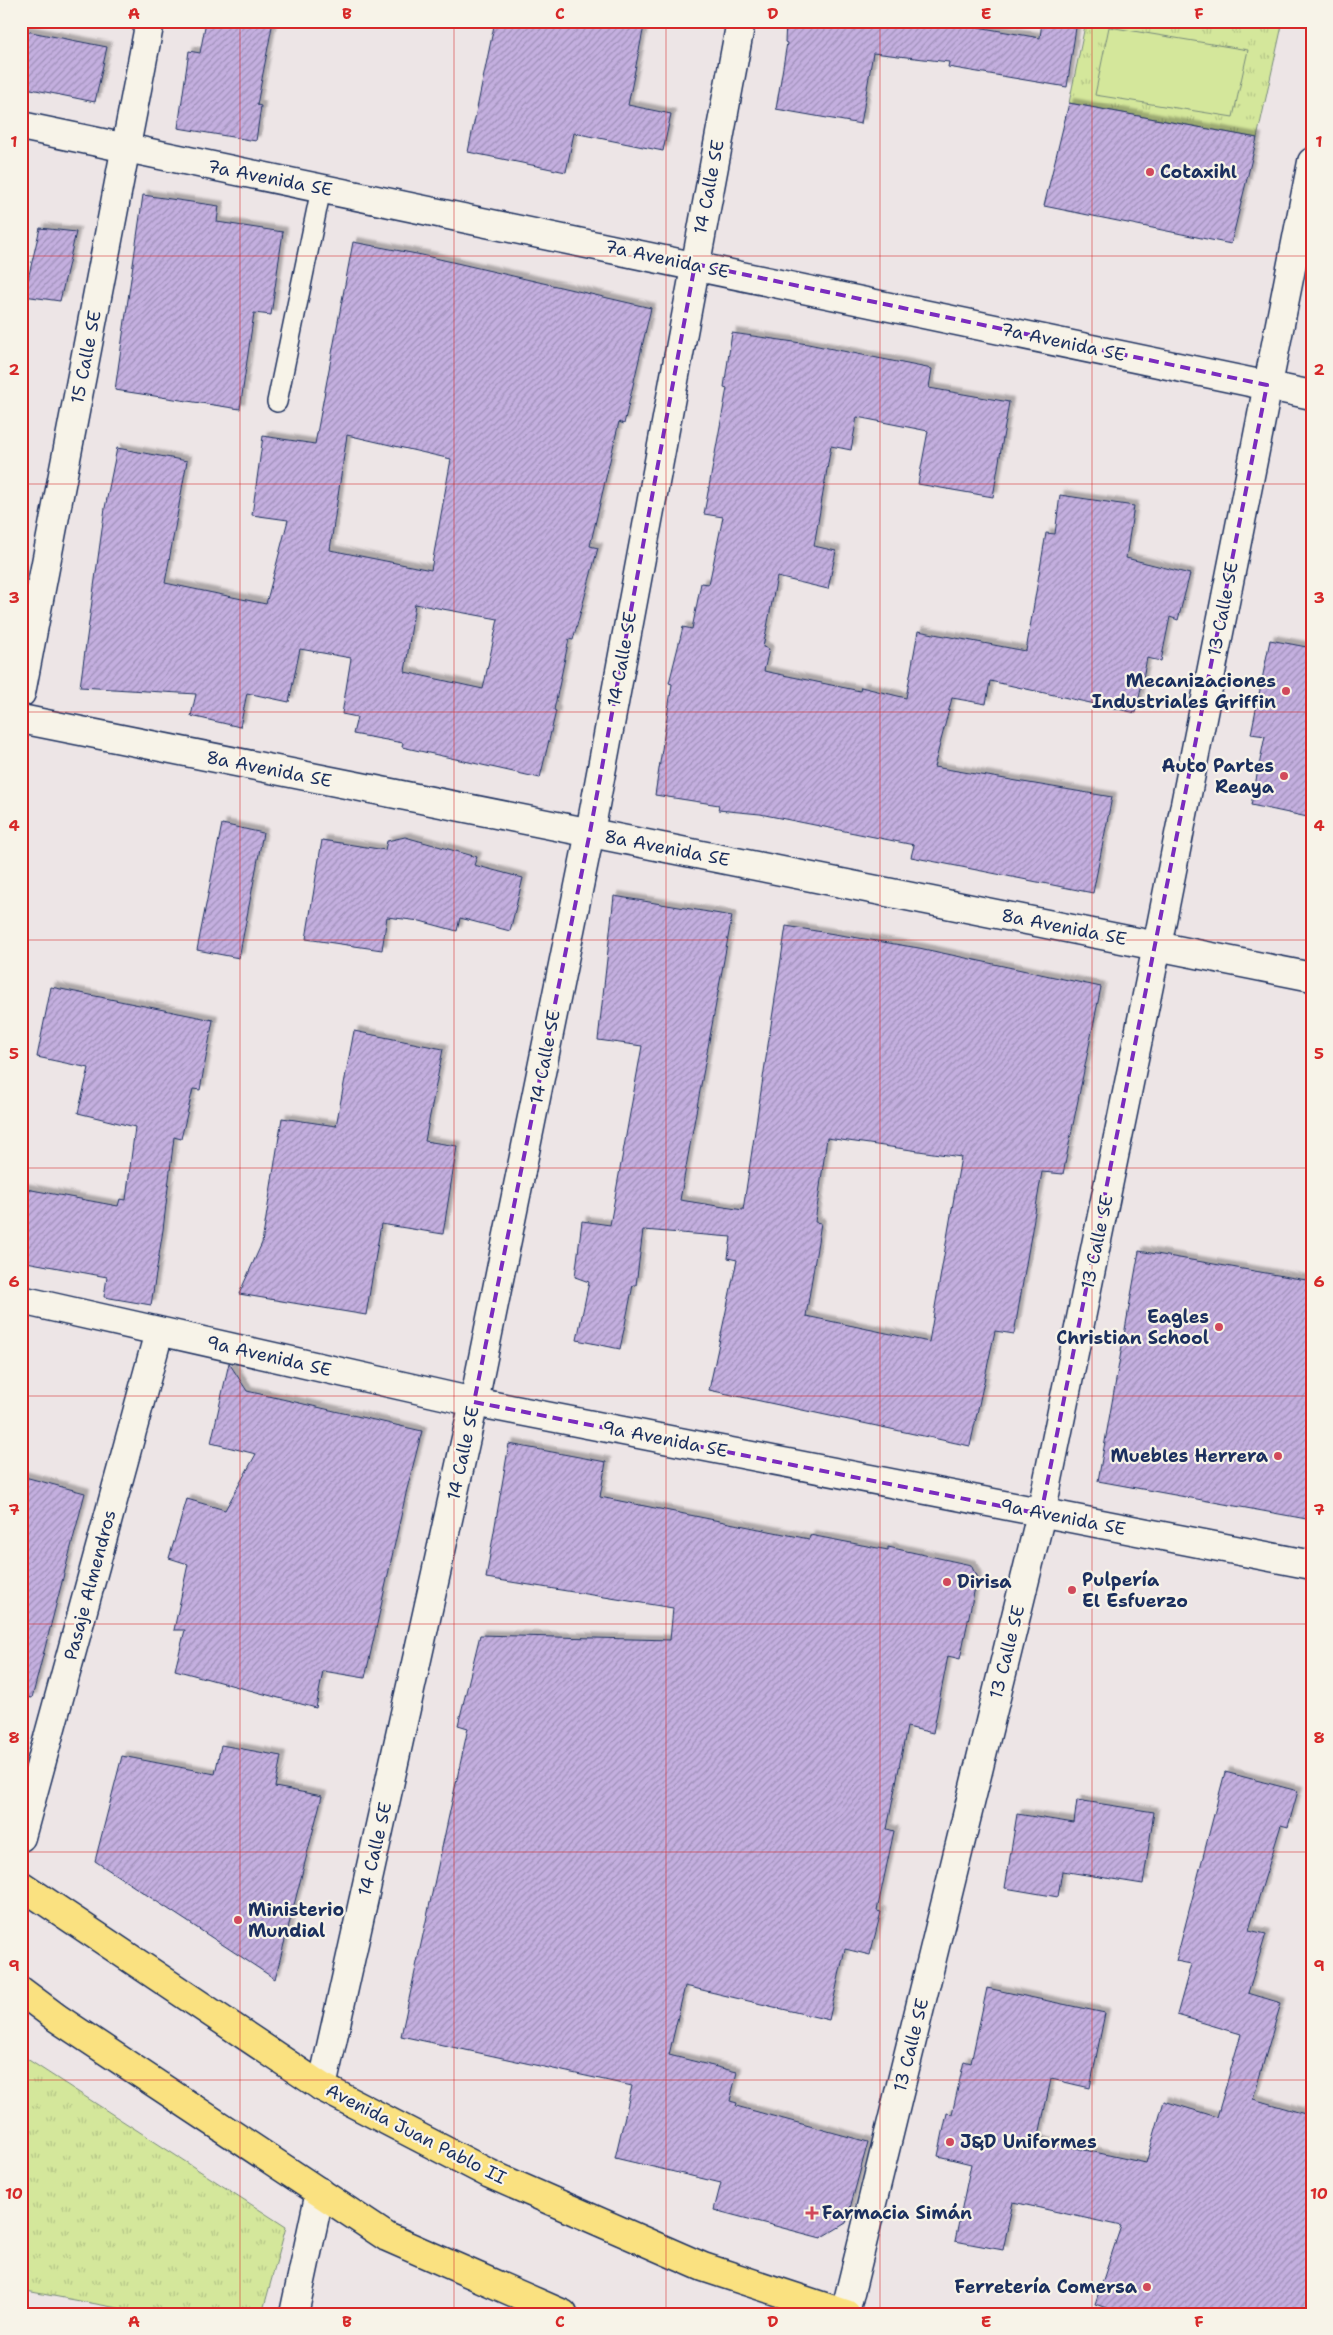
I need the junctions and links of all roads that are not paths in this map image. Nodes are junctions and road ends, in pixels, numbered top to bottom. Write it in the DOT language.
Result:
graph roads {
  1 [pos="150,21"];
  2 [pos="741,21"];
  3 [pos="21,126"];
  4 [pos="126,149"];
  5 [pos="1312,162"];
  6 [pos="321,188"];
  7 [pos="695,264"];
  8 [pos="1267,385"];
  9 [pos="1312,395"];
  10 [pos="277,402"];
  11 [pos="21,693"];
  12 [pos="21,719"];
  13 [pos="590,832"];
  14 [pos="1157,946"];
  15 [pos="1312,977"];
  16 [pos="21,1300"];
  17 [pos="159,1332"];
  18 [pos="474,1402"];
  19 [pos="1042,1514"];
  20 [pos="1312,1565"];
  21 [pos="21,1838"];
  22 [pos="21,1885"];
  23 [pos="21,1991"];
  24 [pos="322,2087"];
  25 [pos="320,2192"];
  26 [pos="294,2314"];
  27 [pos="563,2314"];
  28 [pos="845,2314"];
  1 -- 4 [label="street, 15 Calle SE"];
  2 -- 7 [label="street, 14 Calle SE"];
  3 -- 4 [label="street, 7a Avenida SE"];
  4 -- 6 [label="street, 7a Avenida SE"];
  4 -- 11 [label="street, 15 Calle SE"];
  5 -- 8 [label="street, 13 Calle SE"];
  6 -- 7 [label="street, 7a Avenida SE"];
  6 -- 10 [label="lane"];
  7 -- 8 [label="street, 7a Avenida SE"];
  7 -- 13 [label="street, 14 Calle SE"];
  8 -- 9 [label="street, 7a Avenida SE"];
  8 -- 14 [label="street, 13 Calle SE"];
  12 -- 13 [label="street, 8a Avenida SE"];
  13 -- 14 [label="street, 8a Avenida SE"];
  13 -- 18 [label="street, 14 Calle SE"];
  14 -- 15 [label="street, 8a Avenida SE"];
  14 -- 19 [label="street, 13 Calle SE"];
  16 -- 17 [label="street, 9a Avenida SE"];
  17 -- 18 [label="street, 9a Avenida SE"];
  17 -- 21 [label="street, Pasaje Almendros"];
  18 -- 19 [label="street, 9a Avenida SE"];
  18 -- 24 [label="street, 14 Calle SE"];
  19 -- 20 [label="street, 9a Avenida SE"];
  19 -- 28 [label="street, 13 Calle SE"];
  22 -- 24 [label="highway, Avenida Juan Pablo II"];
  23 -- 25 [label="highway"];
  24 -- 28 [label="highway, Avenida Juan Pablo II"];
  25 -- 26 [label="street"];
  25 -- 27 [label="highway"];
}
